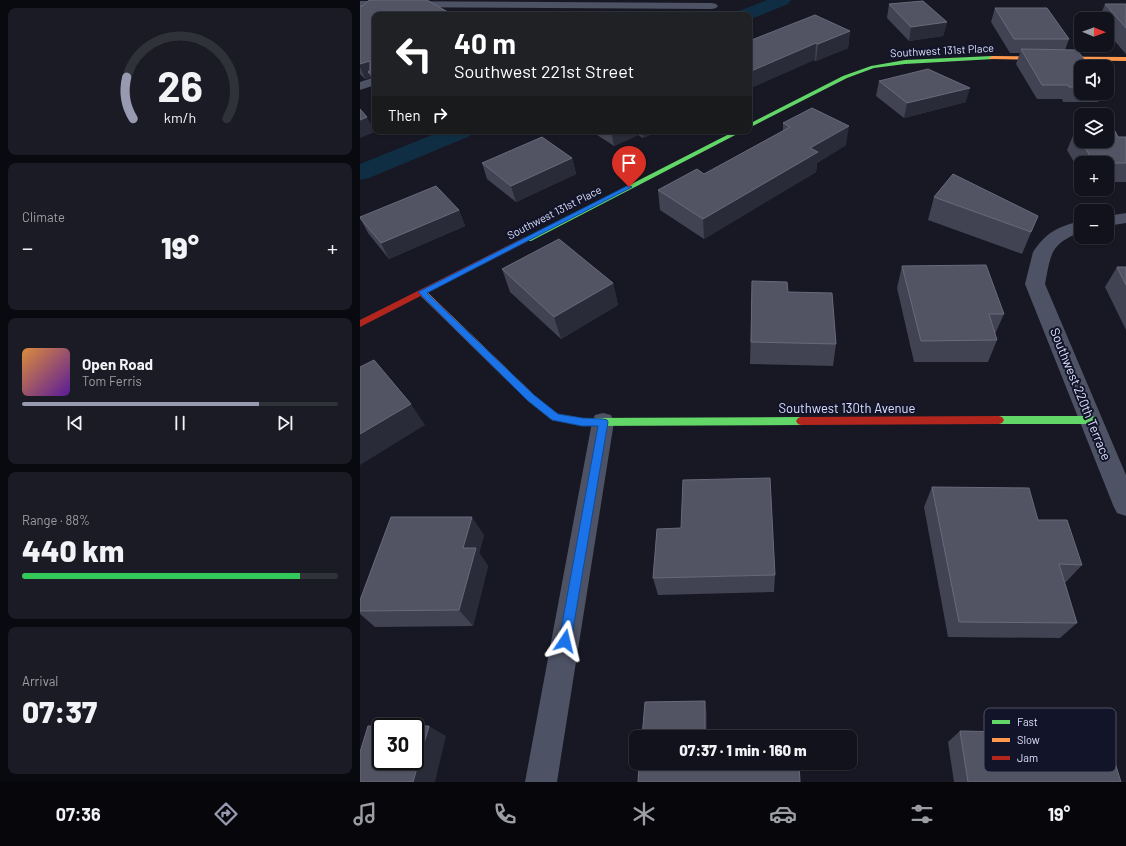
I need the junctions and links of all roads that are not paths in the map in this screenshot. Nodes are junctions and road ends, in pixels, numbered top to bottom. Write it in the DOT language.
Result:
graph roads {
  1 [pos="489,2"];
  2 [pos="360,4"];
  3 [pos="712,6"];
  4 [pos="544,10"];
  5 [pos="1126,58"];
  6 [pos="372,82"];
  7 [pos="360,86"];
  8 [pos="752,124"];
  9 [pos="734,134"];
  10 [pos="1126,218"];
  11 [pos="1114,220"];
  12 [pos="1074,229"];
  13 [pos="422,292"];
  14 [pos="360,324"];
  15 [pos="1092,420"];
  16 [pos="603,422"];
  17 [pos="1126,505"];
  18 [pos="541,782"];
  1 -- 2 [label="street"];
  1 -- 4 [label="street"];
  3 -- 4 [label="street"];
  5 -- 8 [label="street, Southwest 131st Place"];
  6 -- 7 [label="street"];
  9 -- 13 [label="street, Southwest 131st Place"];
  10 -- 11 [label="street"];
  12 -- 15 [label="street, Southwest 220th Terrace"];
  13 -- 14 [label="street, Southwest 131st Place"];
  13 -- 16 [label="street, Southwest 130th Avenue"];
  15 -- 16 [label="street, Southwest 130th Avenue"];
  15 -- 17 [label="street, Southwest 220th Terrace"];
  16 -- 18 [label="street"];
}
